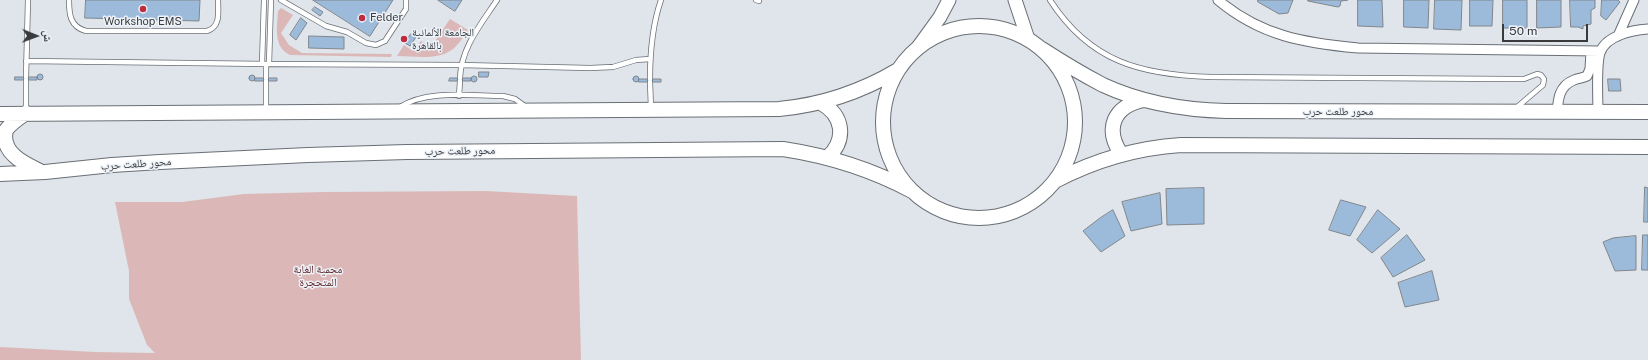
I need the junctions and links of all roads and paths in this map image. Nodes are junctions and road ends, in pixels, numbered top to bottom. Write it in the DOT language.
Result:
graph roads {
  1 [pos="28,0"];
  2 [pos="69,0"];
  3 [pos="218,0"];
  4 [pos="264,0"];
  5 [pos="271,0"];
  6 [pos="281,0"];
  7 [pos="406,0"];
  8 [pos="497,0"];
  9 [pos="661,0"];
  10 [pos="949,0"];
  11 [pos="1015,0"];
  12 [pos="1050,0"];
  13 [pos="1218,0"];
  14 [pos="1634,0"];
  15 [pos="1648,29"];
  16 [pos="1618,36"];
  17 [pos="1028,39"];
  18 [pos="919,46"];
  19 [pos="1042,49"];
  20 [pos="1591,51"];
  21 [pos="1600,52"];
  22 [pos="650,59"];
  23 [pos="26,61"];
  24 [pos="266,64"];
  25 [pos="460,65"];
  26 [pos="898,70"];
  27 [pos="459,96"];
  28 [pos="1144,100"];
  29 [pos="821,103"];
  30 [pos="651,110"];
  31 [pos="530,111"];
  32 [pos="266,112"];
  33 [pos="395,112"];
  34 [pos="1512,112"];
  35 [pos="1648,112"];
  36 [pos="26,113"];
  37 [pos="1557,113"];
  38 [pos="1598,113"];
  39 [pos="0,114"];
  40 [pos="1648,147"];
  41 [pos="1121,154"];
  42 [pos="828,157"];
  43 [pos="44,172"];
  44 [pos="0,174"];
  45 [pos="1053,183"];
  46 [pos="912,191"];
  1 -- 23 [label="lane"];
  2 -- 3 [label="lane"];
  4 -- 24 [label="lane"];
  5 -- 24 [label="lane"];
  6 -- 7 [label="lane"];
  8 -- 25 [label="lane"];
  9 -- 22 [label="lane"];
  10 -- 18 [label="main road"];
  11 -- 17 [label="main road"];
  12 -- 34 [label="lane"];
  13 -- 20 [label="street"];
  14 -- 16 [label="street"];
  15 -- 16 [label="street"];
  16 -- 21 [label="street"];
  17 -- 18 [label="main road"];
  17 -- 19 [label="main road"];
  18 -- 26 [label="main road"];
  19 -- 28 [label="main road, محور طلعت حرب"];
  19 -- 45 [label="main road"];
  20 -- 21 [label="street"];
  20 -- 37 [label="street"];
  21 -- 38 [label="street"];
  22 -- 25 [label="lane"];
  22 -- 30 [label="lane"];
  23 -- 24 [label="lane"];
  23 -- 36 [label="lane"];
  24 -- 25 [label="lane"];
  24 -- 32 [label="lane"];
  25 -- 27 [label="lane"];
  26 -- 29 [label="main road"];
  26 -- 46 [label="main road"];
  27 -- 31 [label="lane"];
  27 -- 33 [label="lane"];
  28 -- 34 [label="main road, محور طلعت حرب"];
  28 -- 41 [label="main road"];
  29 -- 30 [label="main road"];
  29 -- 42 [label="main road"];
  30 -- 31 [label="main road"];
  31 -- 33 [label="main road"];
  32 -- 33 [label="main road"];
  32 -- 36 [label="main road"];
  34 -- 37 [label="main road, محور طلعت حرب"];
  35 -- 38 [label="main road, محور طلعت حرب"];
  36 -- 39 [label="main road"];
  36 -- 43 [label="main road"];
  37 -- 38 [label="main road, محور طلعت حرب"];
  40 -- 41 [label="main road"];
  41 -- 45 [label="main road"];
  42 -- 43 [label="main road, محور طلعت حرب"];
  42 -- 46 [label="main road, محور طلعت حرب"];
  43 -- 44 [label="main road, محور طلعت حرب"];
  45 -- 46 [label="main road"];
}
